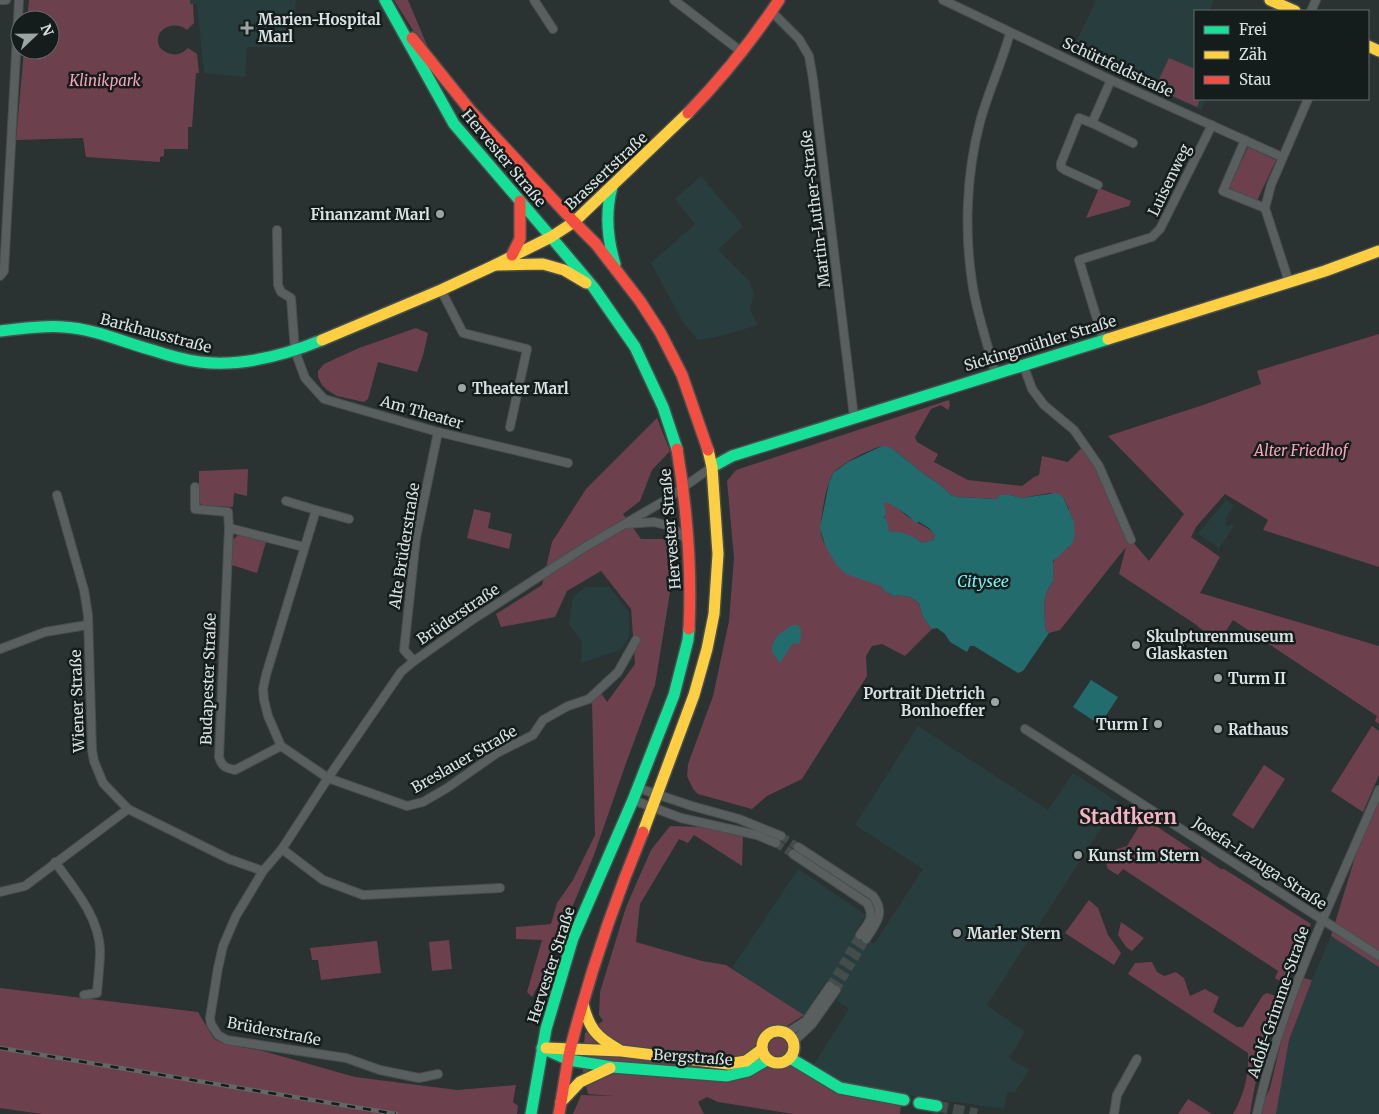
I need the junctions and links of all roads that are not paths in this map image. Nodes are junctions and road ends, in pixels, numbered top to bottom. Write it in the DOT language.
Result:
graph roads {
  1 [pos="0,0"];
  2 [pos="6,0"];
  3 [pos="20,0"];
  4 [pos="534,0"];
  5 [pos="674,0"];
  6 [pos="779,0"];
  7 [pos="943,0"];
  8 [pos="1270,0"];
  9 [pos="387,3"];
  10 [pos="1293,10"];
  11 [pos="772,12"];
  12 [pos="554,29"];
  13 [pos="1010,32"];
  14 [pos="743,53"];
  15 [pos="1111,80"];
  16 [pos="1308,100"];
  17 [pos="1092,123"];
  18 [pos="1212,125"];
  19 [pos="1245,140"];
  20 [pos="1133,143"];
  21 [pos="1282,157"];
  22 [pos="1098,185"];
  23 [pos="612,187"];
  24 [pos="520,201"];
  25 [pos="1265,208"];
  26 [pos="574,222"];
  27 [pos="277,230"];
  28 [pos="551,236"];
  29 [pos="1379,251"];
  30 [pos="512,256"];
  31 [pos="495,265"];
  32 [pos="617,269"];
  33 [pos="0,276"];
  34 [pos="1288,282"];
  35 [pos="594,288"];
  36 [pos="441,290"];
  37 [pos="0,332"];
  38 [pos="1103,339"];
  39 [pos="295,351"];
  40 [pos="1022,364"];
  41 [pos="996,373"];
  42 [pos="854,417"];
  43 [pos="510,427"];
  44 [pos="438,432"];
  45 [pos="568,463"];
  46 [pos="712,467"];
  47 [pos="683,486"];
  48 [pos="195,487"];
  49 [pos="57,495"];
  50 [pos="286,502"];
  51 [pos="316,510"];
  52 [pos="349,519"];
  53 [pos="624,524"];
  54 [pos="229,528"];
  55 [pos="1131,540"];
  56 [pos="689,541"];
  57 [pos="304,547"];
  58 [pos="87,625"];
  59 [pos="636,640"];
  60 [pos="0,648"];
  61 [pos="414,661"];
  62 [pos="1025,729"];
  63 [pos="281,746"];
  64 [pos="328,778"];
  65 [pos="638,788"];
  66 [pos="1379,790"];
  67 [pos="658,795"];
  68 [pos="633,800"];
  69 [pos="654,808"];
  70 [pos="128,809"];
  71 [pos="781,836"];
  72 [pos="776,844"];
  73 [pos="798,847"];
  74 [pos="282,849"];
  75 [pos="793,854"];
  76 [pos="55,862"];
  77 [pos="263,872"];
  78 [pos="500,888"];
  79 [pos="0,892"];
  80 [pos="1322,920"];
  81 [pos="1379,956"];
  82 [pos="833,988"];
  83 [pos="84,996"];
  84 [pos="583,1004"];
  85 [pos="790,1038"];
  86 [pos="542,1048"];
  87 [pos="571,1048"];
  88 [pos="621,1050"];
  89 [pos="764,1055"];
  90 [pos="790,1058"];
  91 [pos="1137,1059"];
  92 [pos="569,1060"];
  93 [pos="612,1067"];
  94 [pos="438,1074"];
  95 [pos="904,1100"];
  96 [pos="562,1102"];
  97 [pos="919,1103"];
  98 [pos="937,1106"];
  99 [pos="531,1114"];
  100 [pos="559,1114"];
  101 [pos="1114,1114"];
  102 [pos="1257,1114"];
  1 -- 2 [label="street"];
  3 -- 33 [label="street"];
  4 -- 12 [label="street"];
  5 -- 14 [label="street"];
  6 -- 11 [label="main road, Brassertstraße"];
  7 -- 13 [label="street, Schüttfeldstraße"];
  8 -- 10 [label="main road"];
  9 -- 24 [label="main road, Hervester Straße"];
  9 -- 26 [label="main road, Hervester Straße"];
  11 -- 14 [label="main road, Brassertstraße"];
  11 -- 42 [label="street, Martin-Luther-Straße"];
  13 -- 15 [label="street, Schüttfeldstraße"];
  13 -- 41 [label="street"];
  14 -- 23 [label="main road, Brassertstraße"];
  15 -- 17 [label="street"];
  15 -- 18 [label="street, Schüttfeldstraße"];
  16 -- 21 [label="street"];
  17 -- 20 [label="street"];
  17 -- 22 [label="street"];
  18 -- 19 [label="street, Schüttfeldstraße"];
  18 -- 38 [label="street, Luisenweg"];
  19 -- 21 [label="street, Schüttfeldstraße"];
  19 -- 25 [label="street"];
  21 -- 25 [label="street"];
  23 -- 26 [label="main road, Brassertstraße"];
  23 -- 32 [label="main road"];
  24 -- 28 [label="main road, Hervester Straße"];
  24 -- 30 [label="main road"];
  25 -- 34 [label="street"];
  26 -- 28 [label="main road, Brassertstraße"];
  26 -- 32 [label="main road, Hervester Straße"];
  27 -- 39 [label="street"];
  28 -- 30 [label="main road, Brassertstraße"];
  28 -- 35 [label="main road, Hervester Straße"];
  29 -- 34 [label="main road, Sickingmühler Straße"];
  30 -- 31 [label="main road, Brassertstraße"];
  31 -- 35 [label="main road"];
  31 -- 36 [label="main road, Brassertstraße"];
  32 -- 46 [label="main road, Hervester Straße"];
  34 -- 38 [label="main road, Sickingmühler Straße"];
  35 -- 47 [label="main road, Hervester Straße"];
  36 -- 39 [label="main road, Brassertstraße"];
  36 -- 43 [label="street"];
  37 -- 39 [label="main road, Barkhausstraße"];
  38 -- 40 [label="main road, Sickingmühler Straße"];
  39 -- 44 [label="street, Am Theater"];
  40 -- 41 [label="main road, Sickingmühler Straße"];
  40 -- 55 [label="street"];
  41 -- 42 [label="main road, Sickingmühler Straße"];
  42 -- 46 [label="main road, Sickingmühler Straße"];
  44 -- 45 [label="street, Am Theater"];
  44 -- 61 [label="street, Alte Brüderstraße"];
  46 -- 47 [label="street, Brüderstraße"];
  46 -- 67 [label="main road, Hervester Straße"];
  47 -- 53 [label="street, Brüderstraße"];
  47 -- 56 [label="main road, Hervester Straße"];
  48 -- 54 [label="street"];
  49 -- 58 [label="street, Wiener Straße"];
  50 -- 51 [label="street"];
  51 -- 52 [label="street"];
  51 -- 57 [label="street"];
  53 -- 56 [label="street"];
  53 -- 61 [label="street, Brüderstraße"];
  54 -- 57 [label="street"];
  54 -- 63 [label="street, Budapester Straße"];
  56 -- 65 [label="main road, Hervester Straße"];
  57 -- 63 [label="street"];
  58 -- 60 [label="street"];
  58 -- 70 [label="street, Wiener Straße"];
  59 -- 64 [label="street, Breslauer Straße"];
  61 -- 64 [label="street, Brüderstraße"];
  62 -- 80 [label="street, Josefa-Lazuga-Straße"];
  63 -- 64 [label="street"];
  64 -- 74 [label="street, Brüderstraße"];
  65 -- 67 [label="street"];
  65 -- 68 [label="main road, Hervester Straße"];
  66 -- 80 [label="street, Adolf-Grimme-Straße"];
  67 -- 69 [label="main road, Hervester Straße"];
  67 -- 71 [label="street"];
  68 -- 69 [label="street"];
  68 -- 86 [label="main road, Hervester Straße"];
  69 -- 72 [label="street"];
  69 -- 84 [label="main road, Hervester Straße"];
  70 -- 76 [label="street"];
  70 -- 77 [label="street, Wiener Straße"];
  73 -- 75 [label="street"];
  74 -- 77 [label="street, Brüderstraße"];
  74 -- 78 [label="street"];
  76 -- 79 [label="street"];
  76 -- 83 [label="street"];
  77 -- 94 [label="street, Brüderstraße"];
  80 -- 81 [label="street, Josefa-Lazuga-Straße"];
  80 -- 102 [label="street, Adolf-Grimme-Straße"];
  82 -- 85 [label="street"];
  84 -- 87 [label="main road, Hervester Straße"];
  84 -- 88 [label="main road, Bergstraße"];
  85 -- 89 [label="main road, Bergstraße"];
  85 -- 90 [label="main road"];
  86 -- 87 [label="main road, Bergstraße"];
  86 -- 92 [label="main road, Bergstraße"];
  86 -- 99 [label="main road, Hervester Straße"];
  87 -- 88 [label="main road, Bergstraße"];
  87 -- 92 [label="main road, Hervester Straße"];
  88 -- 89 [label="main road, Bergstraße"];
  89 -- 90 [label="main road, Bergstraße"];
  89 -- 93 [label="main road, Bergstraße"];
  90 -- 95 [label="main road"];
  91 -- 101 [label="street"];
  92 -- 93 [label="main road, Bergstraße"];
  92 -- 96 [label="main road, Hervester Straße"];
  93 -- 96 [label="main road, Bergstraße"];
  96 -- 100 [label="main road, Hervester Straße"];
  97 -- 98 [label="main road"];
}
